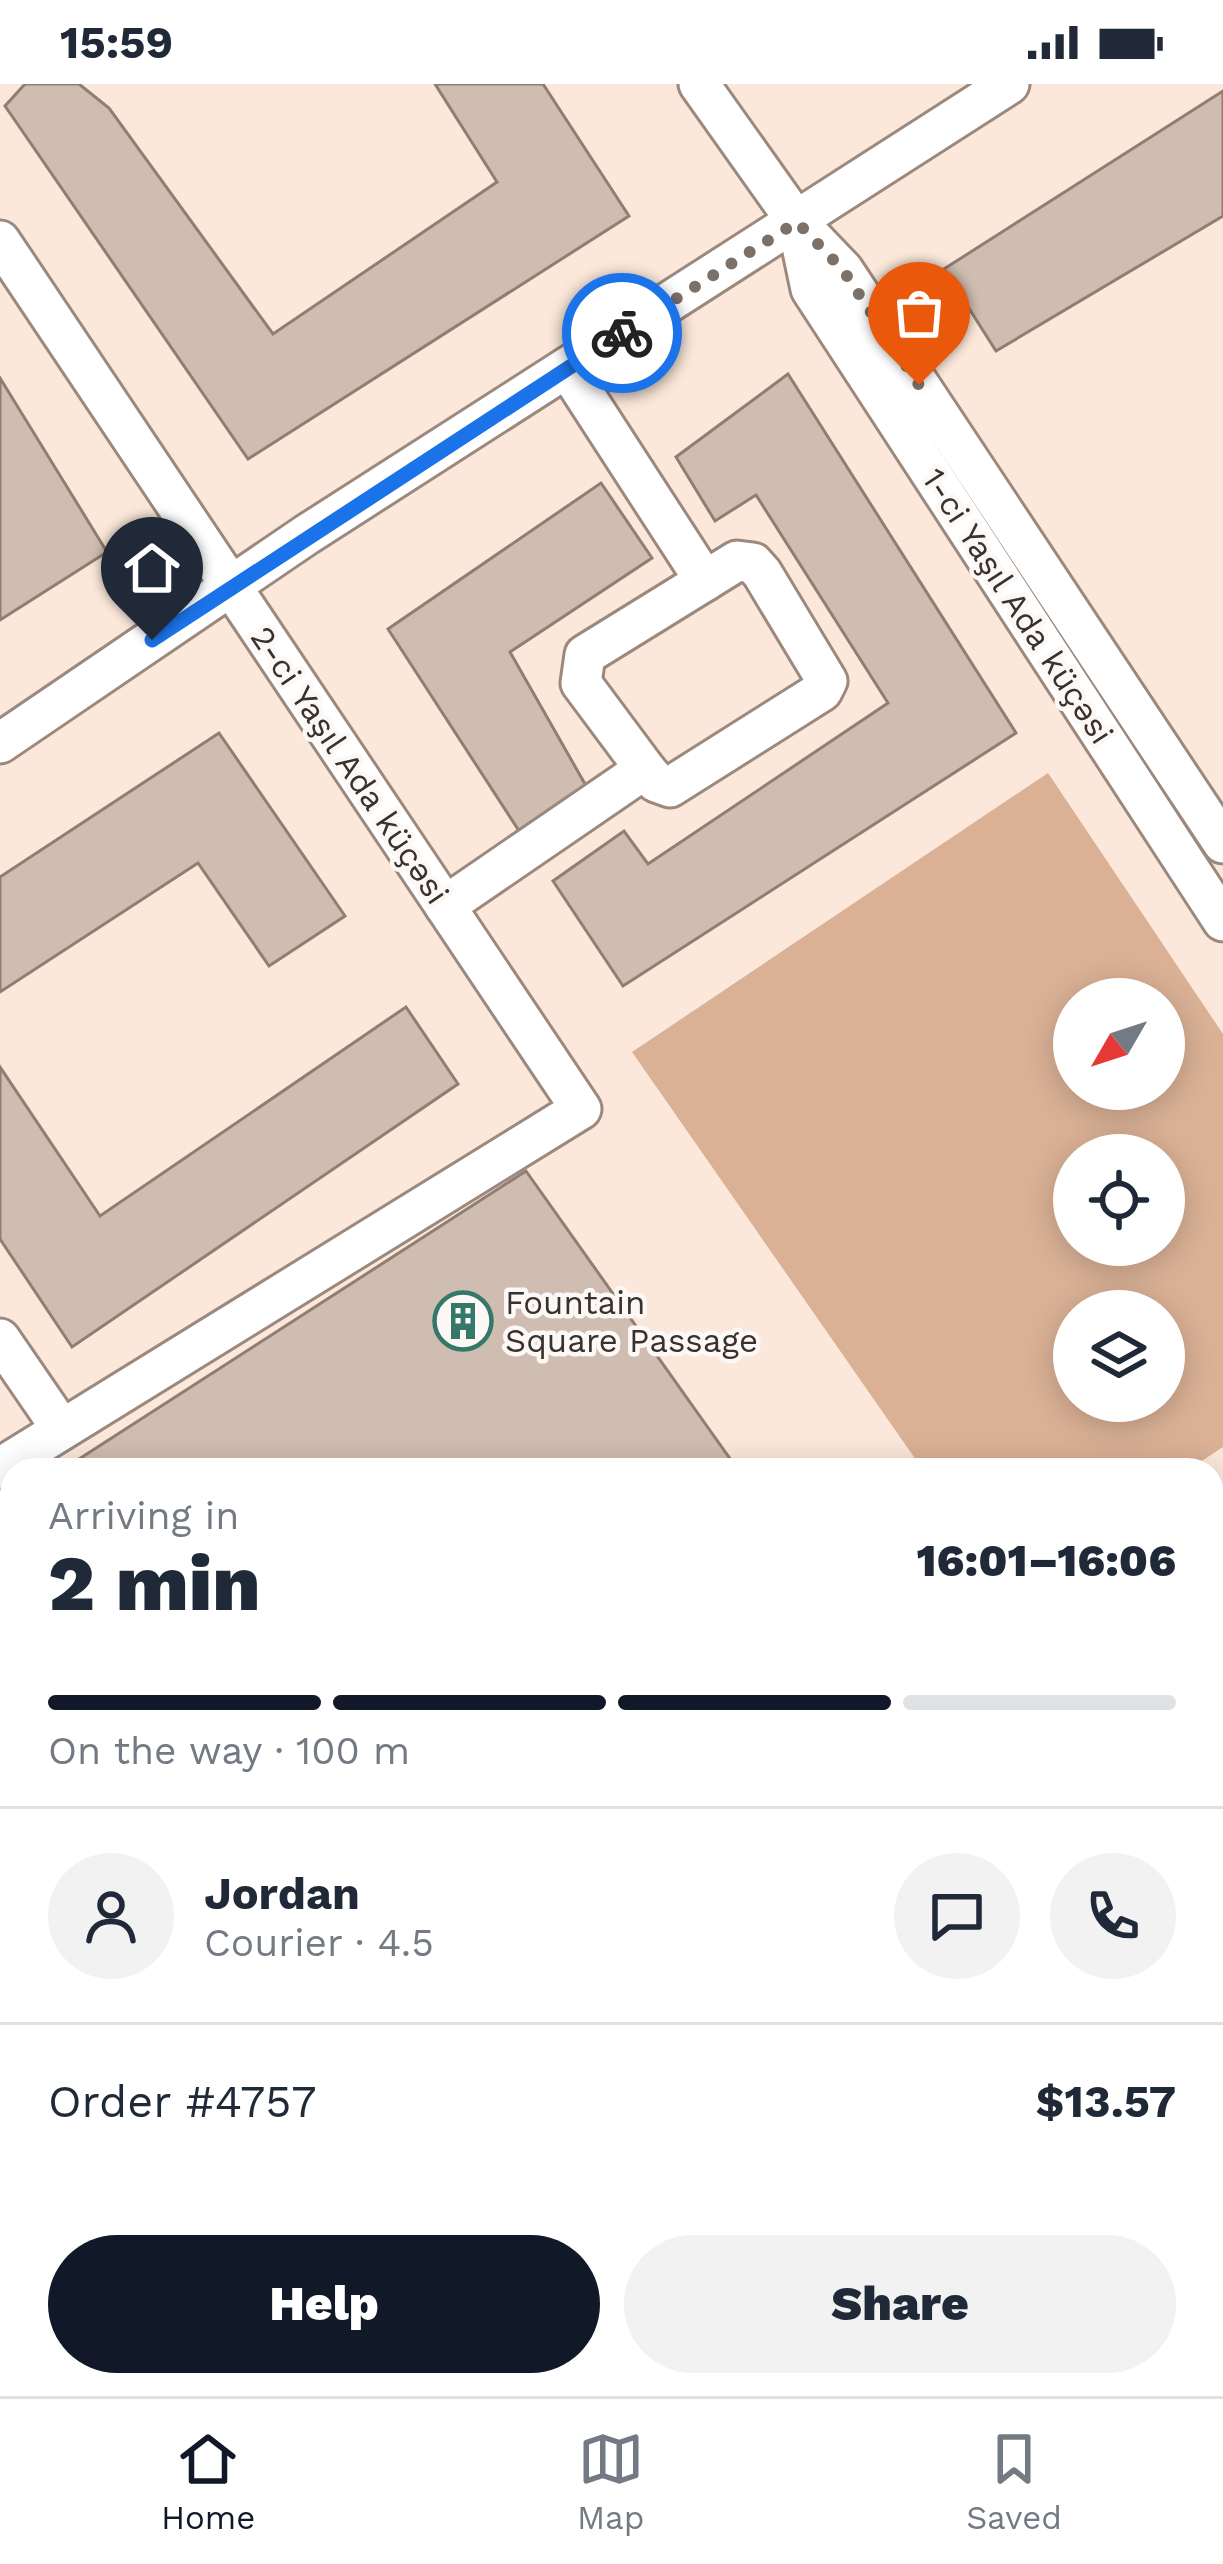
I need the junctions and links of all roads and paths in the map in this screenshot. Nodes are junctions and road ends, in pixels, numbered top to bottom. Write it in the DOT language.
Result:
graph roads {
  1 [pos="699,84"];
  2 [pos="1009,84"];
  3 [pos="797,222"];
  4 [pos="0,241"];
  5 [pos="567,368"];
  6 [pos="705,581"];
  7 [pos="232,588"];
  8 [pos="0,743"];
  9 [pos="645,769"];
  10 [pos="1223,843"];
  11 [pos="445,906"];
  12 [pos="1223,921"];
  13 [pos="0,1339"];
  14 [pos="62,1428"];
  15 [pos="16,1458"];
  1 -- 3 [label="street, 1-ci Yaşıl Ada küçəsi"];
  2 -- 3 [label="street"];
  3 -- 5 [label="street"];
  3 -- 10 [label="street, 1-ci Yaşıl Ada küçəsi"];
  3 -- 12 [label="street, 1-ci Yaşıl Ada küçəsi"];
  4 -- 7 [label="street, 2-ci Yaşıl Ada küçəsi"];
  5 -- 6 [label="street"];
  5 -- 7 [label="street"];
  6 -- 9 [label="street"];
  6 -- 9 [label="street"];
  7 -- 8 [label="street"];
  7 -- 11 [label="street, 2-ci Yaşıl Ada küçəsi"];
  9 -- 11 [label="street"];
  11 -- 14 [label="street, 2-ci Yaşıl Ada küçəsi"];
  13 -- 14 [label="street"];
  14 -- 15 [label="street"];
}
